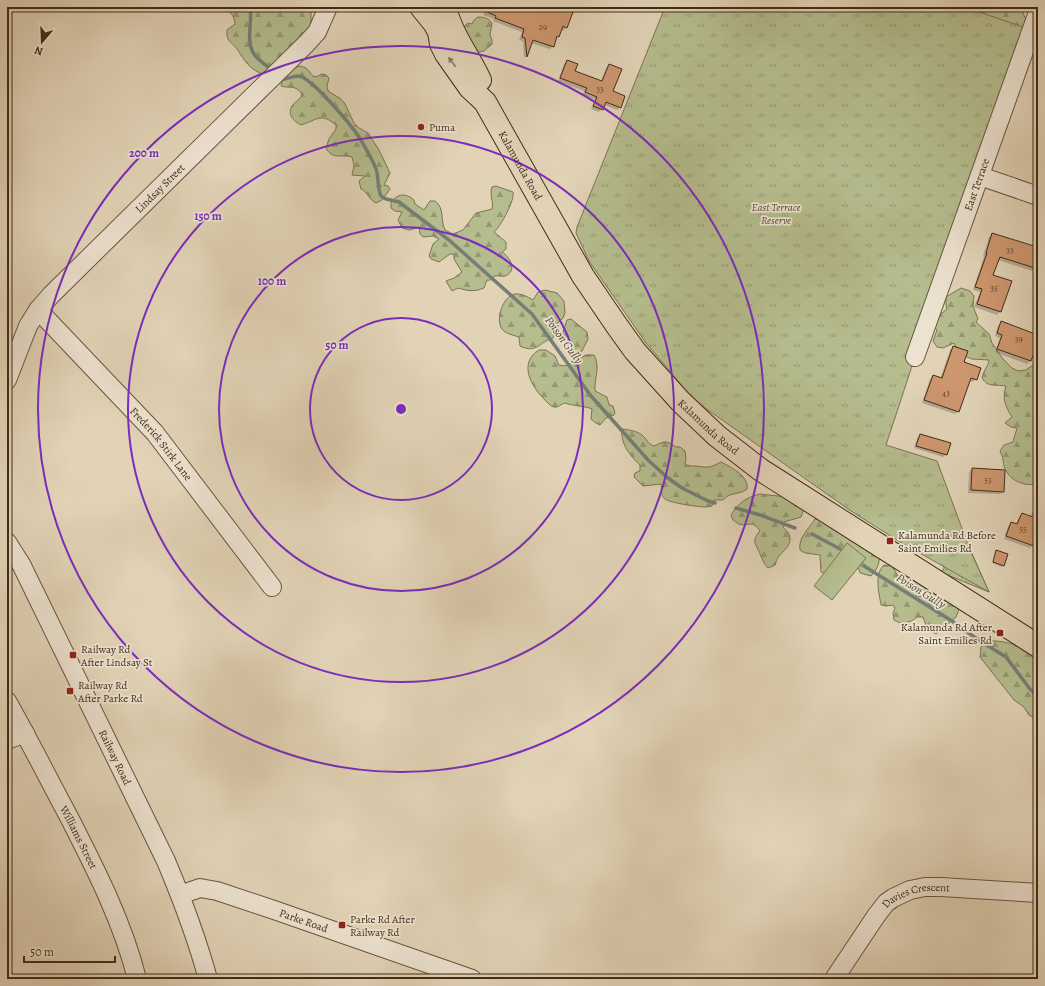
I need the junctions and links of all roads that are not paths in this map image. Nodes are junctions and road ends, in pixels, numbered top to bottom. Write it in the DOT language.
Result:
graph roads {
  1 [pos="328,7"];
  2 [pos="421,7"];
  3 [pos="445,7"];
  4 [pos="1038,12"];
  5 [pos="485,102"];
  6 [pos="980,176"];
  7 [pos="1038,196"];
  8 [pos="38,310"];
  9 [pos="915,358"];
  10 [pos="7,380"];
  11 [pos="7,542"];
  12 [pos="272,587"];
  13 [pos="1038,646"];
  14 [pos="7,701"];
  15 [pos="25,733"];
  16 [pos="7,740"];
  17 [pos="1038,894"];
  18 [pos="180,895"];
  19 [pos="424,971"];
  20 [pos="137,979"];
  21 [pos="208,979"];
  22 [pos="472,979"];
  23 [pos="834,979"];
  1 -- 8 [label="street, Lindsay Street"];
  5 -- 2 [label="main road, Kalamunda Road, one-way"];
  3 -- 5 [label="main road, Kalamunda Road"];
  4 -- 6 [label="street, East Terrace"];
  5 -- 13 [label="main road, Kalamunda Road"];
  6 -- 7 [label="street"];
  6 -- 9 [label="street, East Terrace"];
  8 -- 10 [label="street, Lindsay Street"];
  8 -- 12 [label="street, Frederick Stirk Lane"];
  11 -- 18 [label="street, Railway Road"];
  14 -- 15 [label="street, Williams Street"];
  15 -- 16 [label="street"];
  15 -- 20 [label="street, Williams Street"];
  17 -- 23 [label="street, Davies Crescent"];
  18 -- 19 [label="street, Parke Road"];
  18 -- 21 [label="street, Railway Road"];
  19 -- 22 [label="street, Parke Road"];
}
